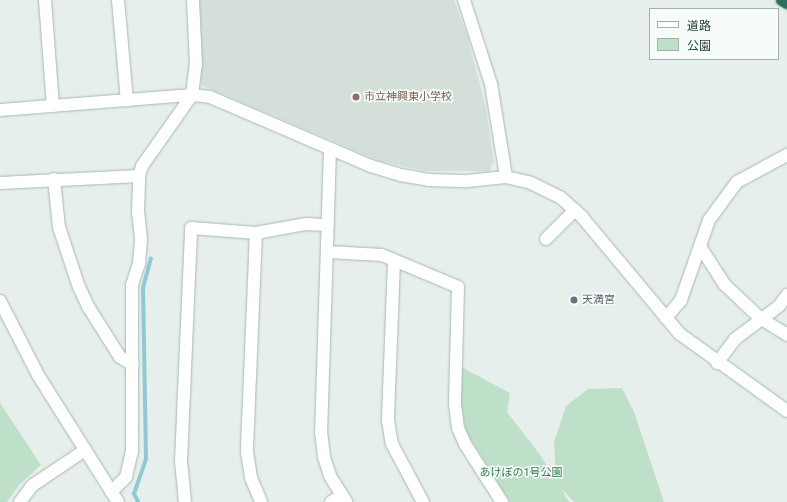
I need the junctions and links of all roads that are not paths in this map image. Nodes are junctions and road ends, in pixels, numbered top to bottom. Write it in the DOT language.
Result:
graph roads {
  1 [pos="45,0"];
  2 [pos="118,0"];
  3 [pos="193,0"];
  4 [pos="464,0"];
  5 [pos="782,0"];
  6 [pos="787,3"];
  7 [pos="192,95"];
  8 [pos="127,101"];
  9 [pos="53,106"];
  10 [pos="0,110"];
  11 [pos="330,149"];
  12 [pos="787,155"];
  13 [pos="139,176"];
  14 [pos="506,177"];
  15 [pos="54,179"];
  16 [pos="0,183"];
  17 [pos="575,210"];
  18 [pos="328,225"];
  19 [pos="256,233"];
  20 [pos="546,239"];
  21 [pos="701,248"];
  22 [pos="328,252"];
  23 [pos="394,261"];
  24 [pos="787,295"];
  25 [pos="0,301"];
  26 [pos="666,318"];
  27 [pos="760,318"];
  28 [pos="787,334"];
  29 [pos="717,363"];
  30 [pos="134,365"];
  31 [pos="787,411"];
  32 [pos="85,450"];
  33 [pos="111,492"];
  34 [pos="344,499"];
  35 [pos="20,502"];
  36 [pos="118,502"];
  37 [pos="185,502"];
  38 [pos="261,502"];
  39 [pos="331,502"];
  40 [pos="423,502"];
  41 [pos="502,502"];
  1 -- 9 [label="street"];
  2 -- 8 [label="street"];
  3 -- 7 [label="street"];
  4 -- 14 [label="street"];
  5 -- 6 [label="highway"];
  7 -- 8 [label="street"];
  7 -- 11 [label="street"];
  7 -- 13 [label="street"];
  8 -- 9 [label="street"];
  9 -- 10 [label="street"];
  11 -- 14 [label="street"];
  11 -- 18 [label="street"];
  12 -- 21 [label="street"];
  13 -- 15 [label="street"];
  13 -- 30 [label="street"];
  14 -- 17 [label="street"];
  15 -- 16 [label="street"];
  15 -- 30 [label="street"];
  17 -- 20 [label="street"];
  17 -- 26 [label="street"];
  18 -- 19 [label="street"];
  18 -- 22 [label="street"];
  19 -- 37 [label="street"];
  19 -- 38 [label="street"];
  21 -- 26 [label="street"];
  21 -- 27 [label="street"];
  22 -- 23 [label="street"];
  22 -- 34 [label="street"];
  23 -- 40 [label="street"];
  23 -- 41 [label="street"];
  24 -- 27 [label="street"];
  25 -- 32 [label="street"];
  26 -- 29 [label="street"];
  27 -- 28 [label="street"];
  27 -- 29 [label="street"];
  29 -- 31 [label="street"];
  30 -- 33 [label="street"];
  32 -- 33 [label="street"];
  32 -- 35 [label="street"];
  33 -- 36 [label="street"];
  34 -- 39 [label="street"];
}
